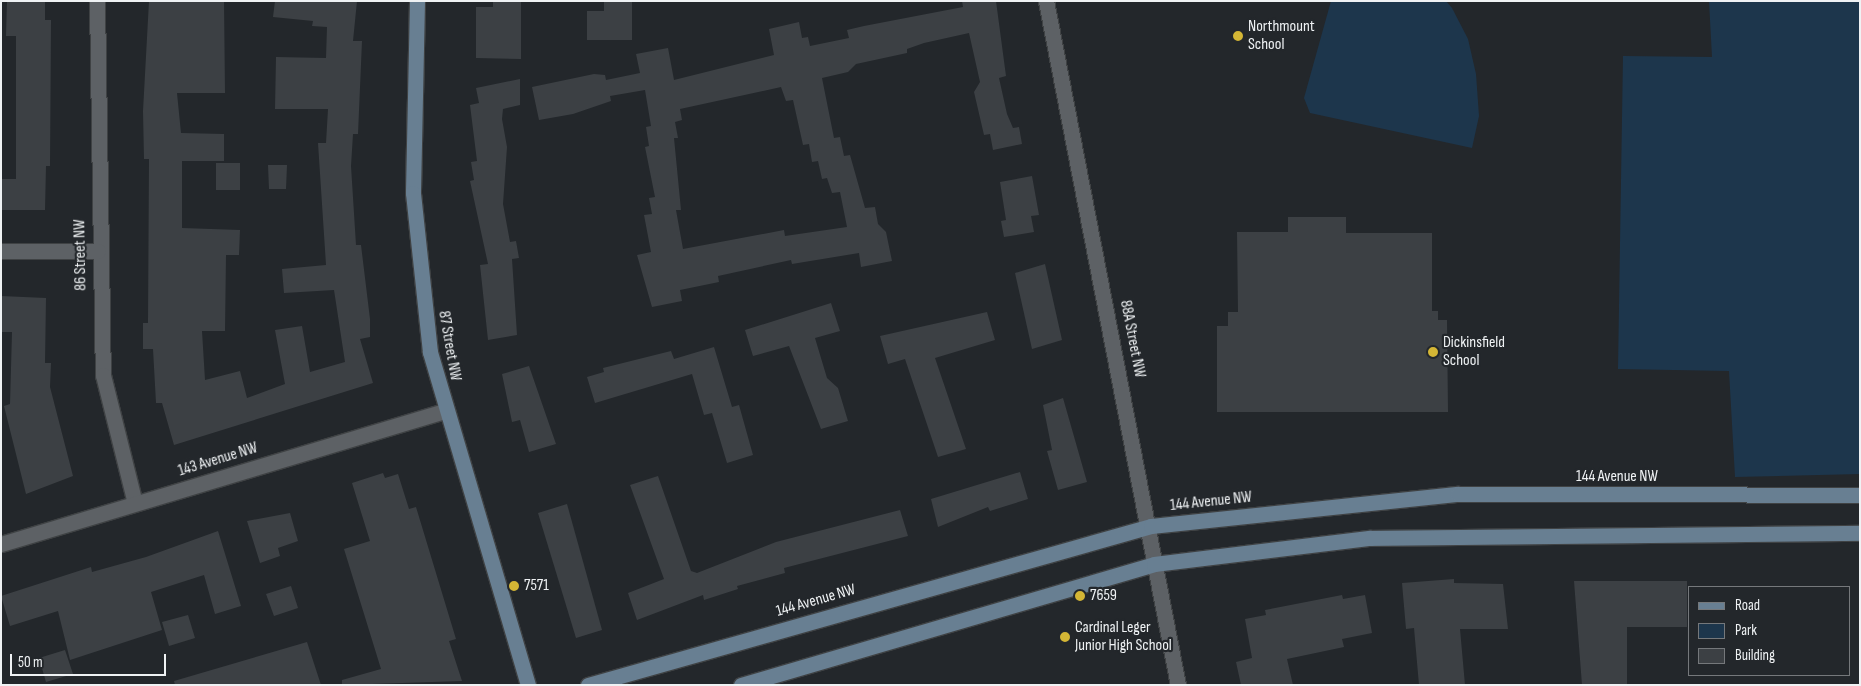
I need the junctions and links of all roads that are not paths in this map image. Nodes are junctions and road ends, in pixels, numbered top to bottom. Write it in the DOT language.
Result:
graph roads {
  1 [pos="97,1"];
  2 [pos="418,1"];
  3 [pos="1046,1"];
  4 [pos="1,251"];
  5 [pos="98,251"];
  6 [pos="444,411"];
  7 [pos="1860,495"];
  8 [pos="135,503"];
  9 [pos="1151,526"];
  10 [pos="1860,533"];
  11 [pos="1,544"];
  12 [pos="1154,564"];
  13 [pos="528,685"];
  14 [pos="588,685"];
  15 [pos="741,685"];
  16 [pos="1178,685"];
  1 -- 5 [label="street, 86 Street NW"];
  2 -- 6 [label="street, 87 Street NW"];
  3 -- 9 [label="street, 88A Street NW"];
  4 -- 5 [label="street"];
  5 -- 8 [label="street, 86 Street NW"];
  6 -- 8 [label="street, 143 Avenue NW"];
  6 -- 13 [label="street, 87 Street NW"];
  7 -- 9 [label="street, 144 Avenue NW"];
  8 -- 11 [label="street, 143 Avenue NW"];
  9 -- 12 [label="street, 88A Street NW"];
  9 -- 14 [label="street, 144 Avenue NW"];
  10 -- 12 [label="street"];
  12 -- 15 [label="street"];
  12 -- 16 [label="street, 88A Street NW"];
}
